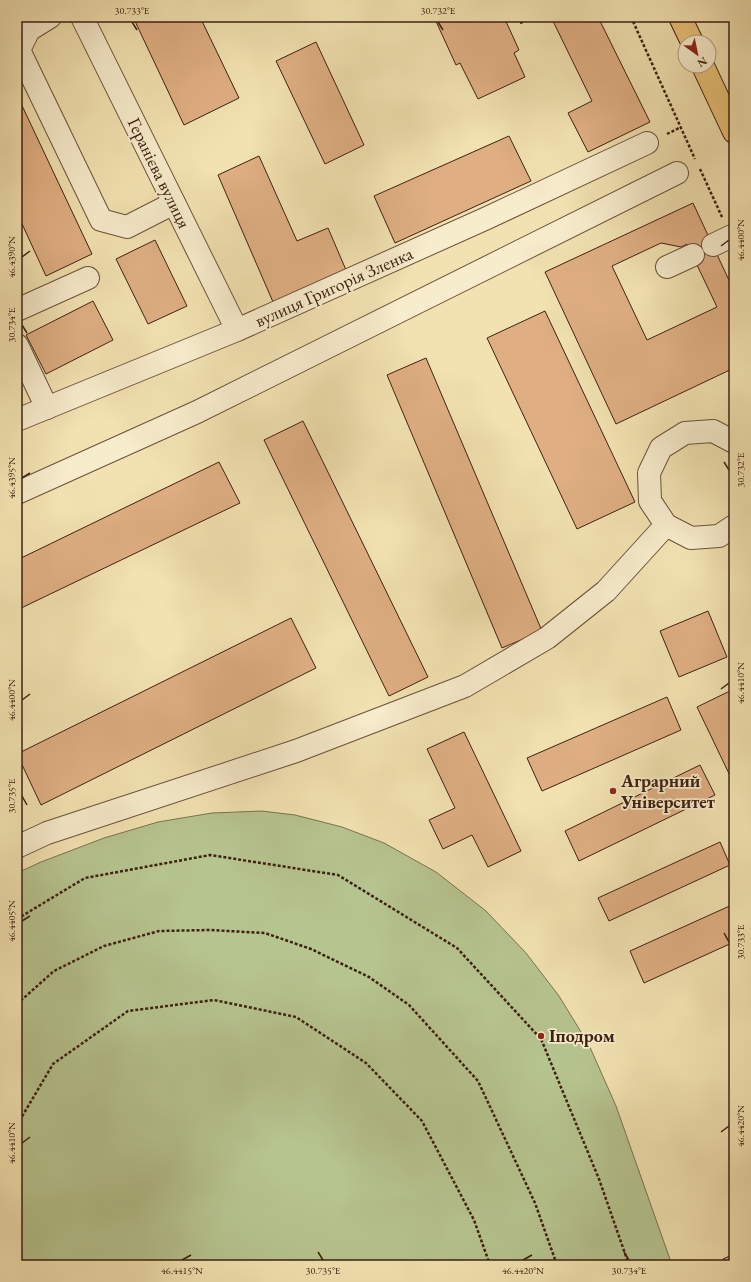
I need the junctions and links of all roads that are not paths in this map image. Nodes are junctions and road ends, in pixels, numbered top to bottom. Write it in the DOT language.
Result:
graph roads {
  1 [pos="50,17"];
  2 [pos="82,17"];
  3 [pos="680,17"];
  4 [pos="688,34"];
  5 [pos="707,74"];
  6 [pos="734,132"];
  7 [pos="647,143"];
  8 [pos="677,173"];
  9 [pos="174,203"];
  10 [pos="693,255"];
  11 [pos="667,267"];
  12 [pos="88,278"];
  13 [pos="17,310"];
  14 [pos="237,330"];
  15 [pos="17,346"];
  16 [pos="47,408"];
  17 [pos="17,420"];
  18 [pos="734,442"];
  19 [pos="17,493"];
  20 [pos="666,525"];
  21 [pos="734,526"];
  22 [pos="17,847"];
  1 -- 9 [label="street"];
  2 -- 9 [label="street, Геранієва вулиця"];
  3 -- 4 [label="main road"];
  5 -- 6 [label="main road"];
  7 -- 14 [label="street, вулиця Григорія Зленка"];
  8 -- 19 [label="street"];
  9 -- 14 [label="street, Геранієва вулиця"];
  10 -- 11 [label="street"];
  12 -- 13 [label="street"];
  14 -- 16 [label="street, вулиця Григорія Зленка"];
  15 -- 16 [label="street"];
  16 -- 17 [label="street, вулиця Григорія Зленка"];
  18 -- 20 [label="street"];
  20 -- 21 [label="street"];
  20 -- 22 [label="street"];
}
